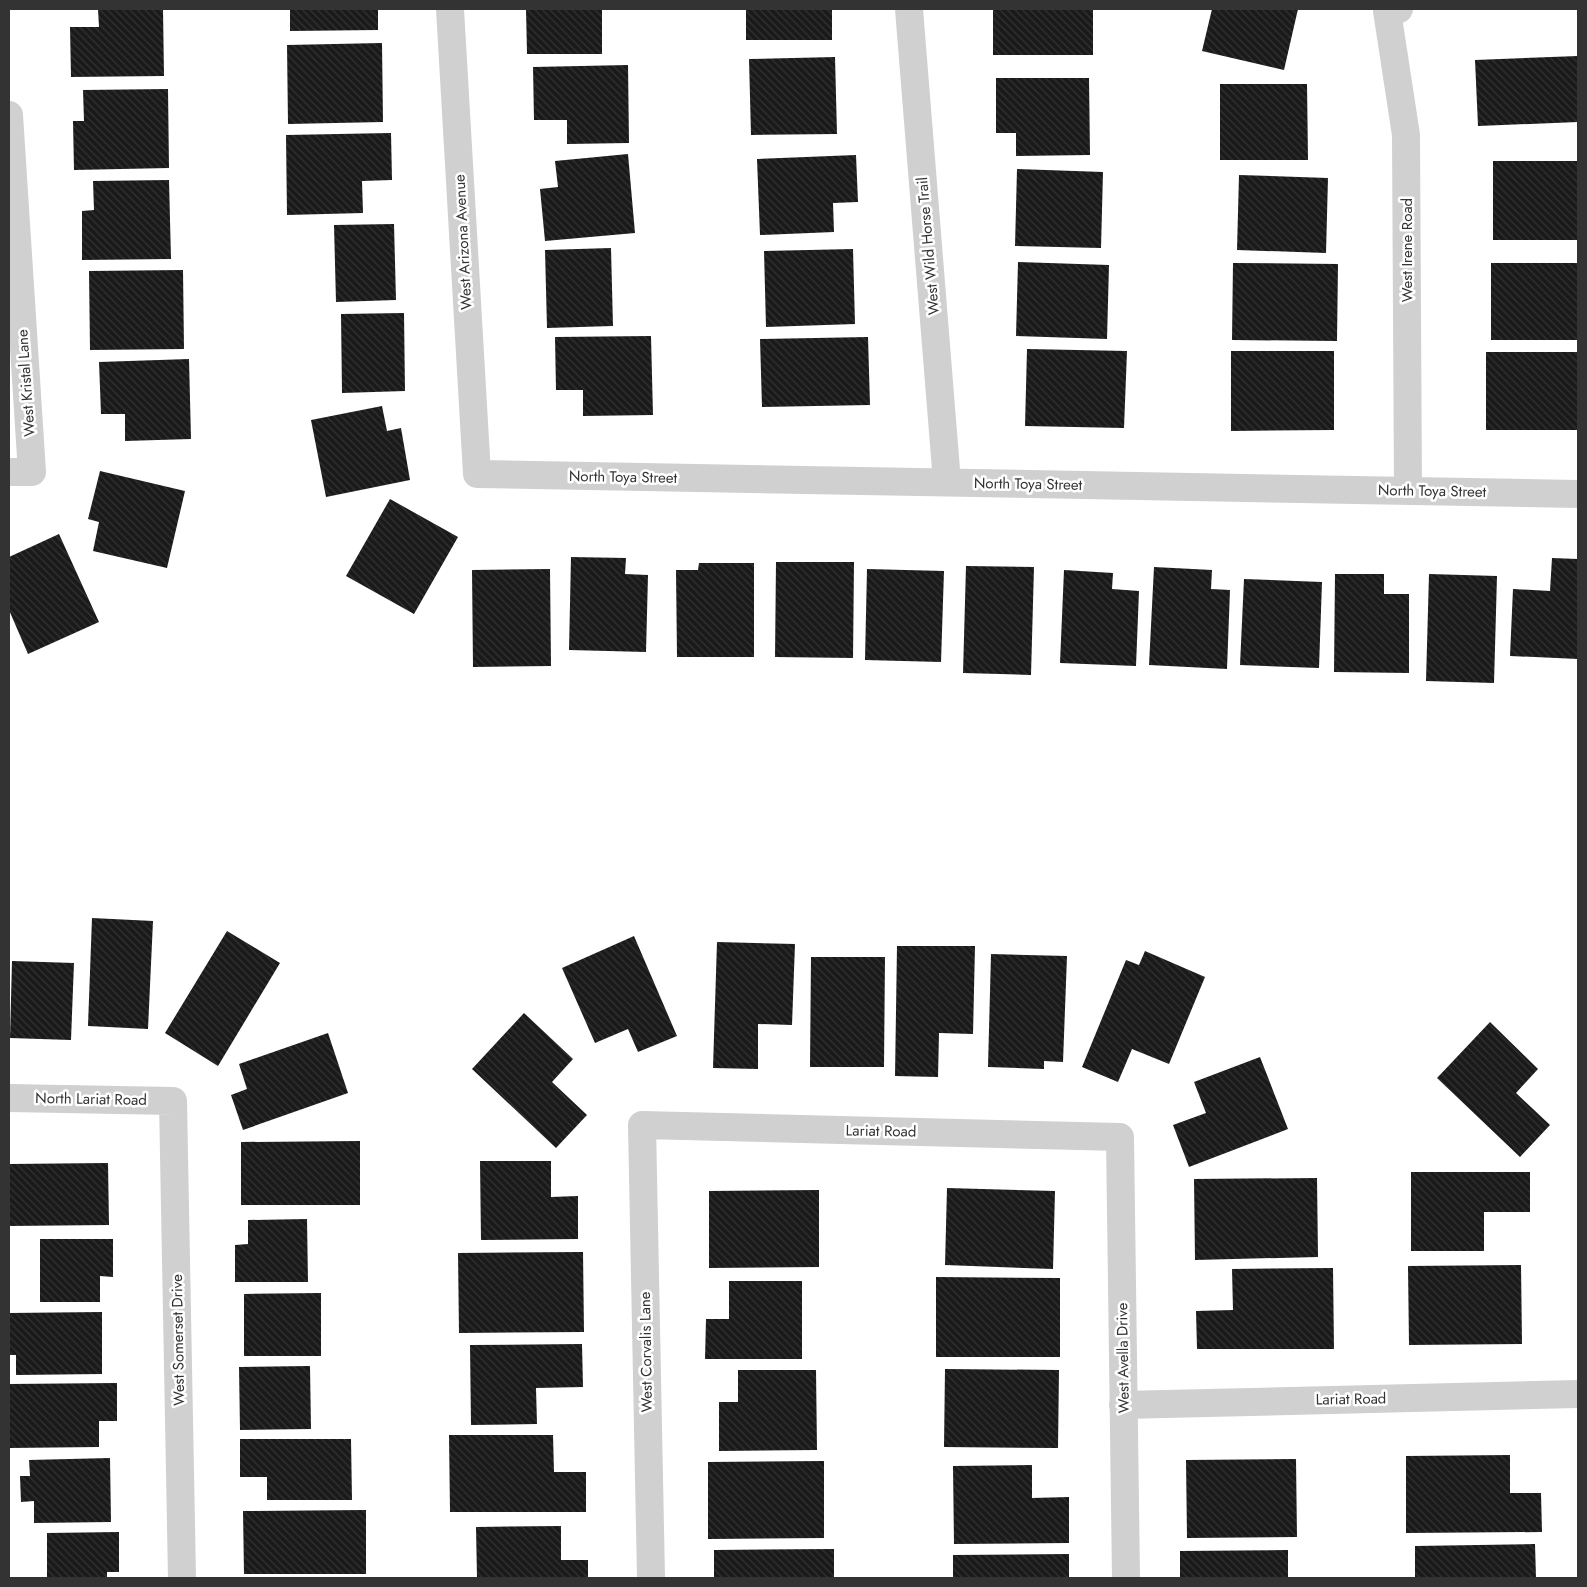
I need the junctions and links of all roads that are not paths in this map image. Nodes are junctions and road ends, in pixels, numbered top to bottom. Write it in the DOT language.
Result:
graph roads {
  1 [pos="450,9"];
  2 [pos="910,9"];
  3 [pos="1393,10"];
  4 [pos="9,115"];
  5 [pos="20,472"];
  6 [pos="477,474"];
  7 [pos="947,482"];
  8 [pos="1408,490"];
  9 [pos="1578,494"];
  10 [pos="9,1098"];
  11 [pos="174,1101"];
  12 [pos="642,1125"];
  13 [pos="1120,1137"];
  14 [pos="1578,1394"];
  15 [pos="1123,1405"];
  16 [pos="182,1578"];
  17 [pos="651,1578"];
  18 [pos="1126,1578"];
  1 -- 6 [label="street, West Arizona Avenue"];
  2 -- 7 [label="street, West Wild Horse Trail"];
  3 -- 8 [label="street, West Irene Road"];
  4 -- 5 [label="street, West Kristal Lane"];
  6 -- 7 [label="street, North Toya Street"];
  7 -- 8 [label="street, North Toya Street"];
  8 -- 9 [label="street, North Toya Street"];
  10 -- 11 [label="street, North Lariat Road"];
  11 -- 16 [label="street, West Somerset Drive"];
  12 -- 13 [label="street, Lariat Road"];
  12 -- 17 [label="street, West Corvalis Lane"];
  13 -- 15 [label="street, West Avella Drive"];
  14 -- 15 [label="street, Lariat Road"];
  15 -- 18 [label="street, West Avella Drive"];
}
